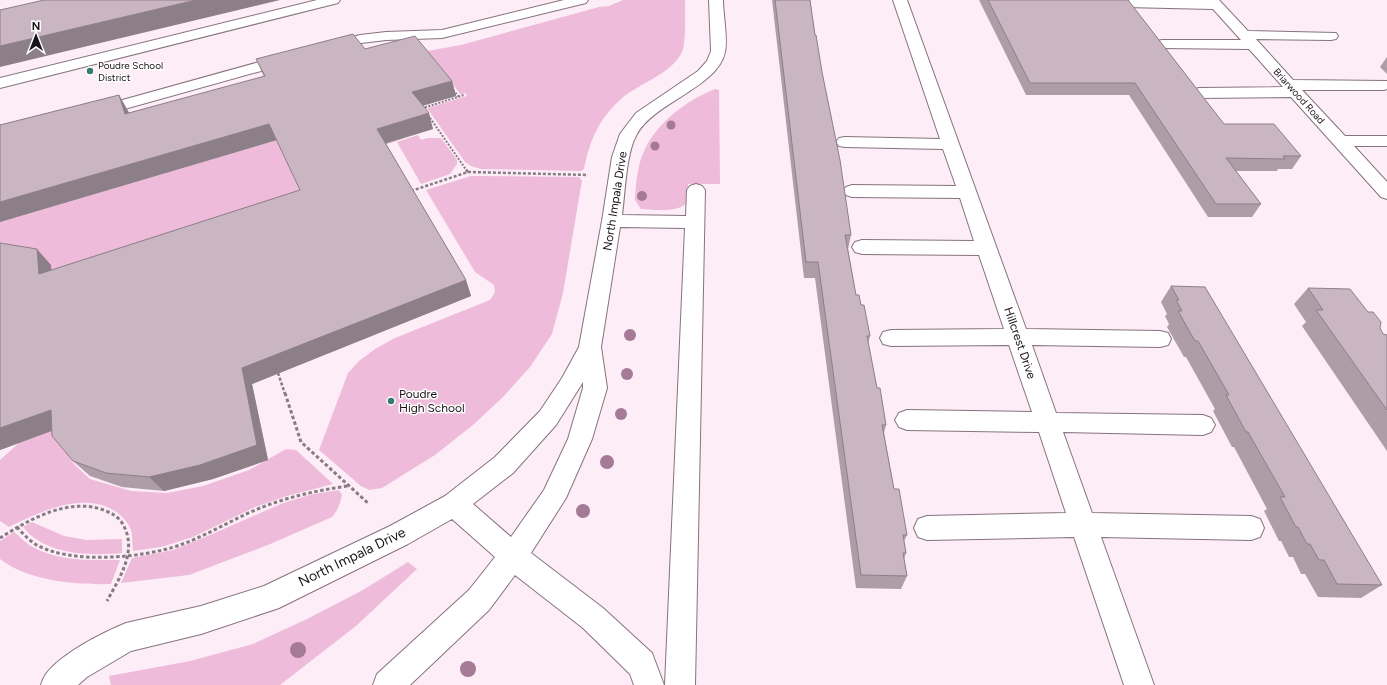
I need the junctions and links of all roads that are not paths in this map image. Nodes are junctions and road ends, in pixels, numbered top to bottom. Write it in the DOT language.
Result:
graph roads {
  1 [pos="332,0"];
  2 [pos="581,0"];
  3 [pos="716,0"];
  4 [pos="900,0"];
  5 [pos="1214,2"];
  6 [pos="1130,4"];
  7 [pos="1331,36"];
  8 [pos="1248,40"];
  9 [pos="1162,44"];
  10 [pos="314,52"];
  11 [pos="299,56"];
  12 [pos="0,83"];
  13 [pos="1384,85"];
  14 [pos="1292,88"];
  15 [pos="1199,93"];
  16 [pos="84,115"];
  17 [pos="1387,140"];
  18 [pos="1340,141"];
  19 [pos="845,142"];
  20 [pos="951,144"];
  21 [pos="696,190"];
  22 [pos="852,191"];
  23 [pos="1386,191"];
  24 [pos="967,192"];
  25 [pos="612,221"];
  26 [pos="695,222"];
  27 [pos="862,246"];
  28 [pos="987,248"];
  29 [pos="1018,337"];
  30 [pos="891,338"];
  31 [pos="1160,339"];
  32 [pos="590,347"];
  33 [pos="907,420"];
  34 [pos="1047,424"];
  35 [pos="1203,426"];
  36 [pos="454,504"];
  37 [pos="1084,525"];
  38 [pos="927,528"];
  39 [pos="1252,528"];
  40 [pos="513,556"];
  41 [pos="56,685"];
  42 [pos="388,685"];
  43 [pos="650,685"];
  44 [pos="680,685"];
  45 [pos="1140,685"];
  1 -- 12 [label="street"];
  2 -- 10 [label="street"];
  3 -- 25 [label="street, North Impala Drive"];
  4 -- 20 [label="street, Hillcrest Drive"];
  5 -- 6 [label="street"];
  5 -- 8 [label="street, Briarwood Road"];
  7 -- 8 [label="street"];
  8 -- 9 [label="street"];
  8 -- 14 [label="street, Briarwood Road"];
  11 -- 16 [label="street"];
  13 -- 14 [label="street"];
  14 -- 15 [label="street"];
  14 -- 18 [label="street, Briarwood Road"];
  17 -- 18 [label="street"];
  18 -- 23 [label="street, Briarwood Road"];
  19 -- 20 [label="street"];
  20 -- 24 [label="street, Hillcrest Drive"];
  21 -- 26 [label="street"];
  22 -- 24 [label="street"];
  24 -- 28 [label="street, Hillcrest Drive"];
  25 -- 26 [label="street"];
  25 -- 32 [label="street, North Impala Drive"];
  26 -- 44 [label="street"];
  27 -- 28 [label="street"];
  28 -- 29 [label="street, Hillcrest Drive"];
  29 -- 30 [label="street"];
  29 -- 31 [label="street"];
  29 -- 34 [label="street, Hillcrest Drive"];
  32 -- 36 [label="street, North Impala Drive"];
  32 -- 40 [label="street, North Impala Drive"];
  33 -- 34 [label="street"];
  34 -- 35 [label="street"];
  34 -- 37 [label="street, Hillcrest Drive"];
  36 -- 40 [label="street"];
  36 -- 41 [label="street, North Impala Drive"];
  37 -- 38 [label="street"];
  37 -- 39 [label="street"];
  37 -- 45 [label="street, Hillcrest Drive"];
  40 -- 42 [label="street, North Impala Drive"];
  40 -- 43 [label="street"];
}
